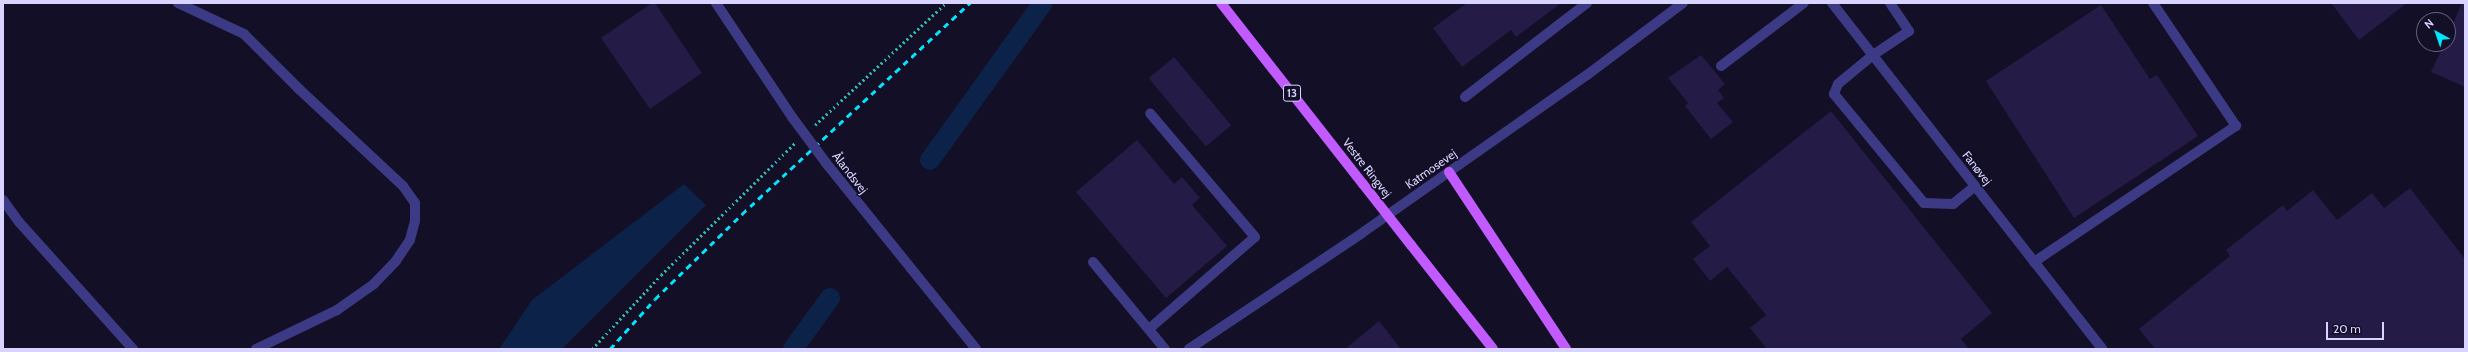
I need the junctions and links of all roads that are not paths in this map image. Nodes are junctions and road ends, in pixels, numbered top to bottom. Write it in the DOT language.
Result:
graph roads {
  1 [pos="178,3"];
  2 [pos="716,3"];
  3 [pos="1221,3"];
  4 [pos="1587,3"];
  5 [pos="1683,3"];
  6 [pos="1804,3"];
  7 [pos="1832,3"];
  8 [pos="1890,3"];
  9 [pos="2153,3"];
  10 [pos="1873,55"];
  11 [pos="1721,66"];
  12 [pos="1466,97"];
  13 [pos="1150,113"];
  14 [pos="1450,172"];
  15 [pos="1975,186"];
  16 [pos="3,200"];
  17 [pos="1093,262"];
  18 [pos="2034,262"];
  19 [pos="1149,329"];
  20 [pos="133,349"];
  21 [pos="256,349"];
  22 [pos="976,349"];
  23 [pos="1165,349"];
  24 [pos="1189,349"];
  25 [pos="1492,349"];
  26 [pos="1566,349"];
  27 [pos="2102,349"];
  1 -- 21 [label="street"];
  2 -- 22 [label="street, Ålandsvej, bridge"];
  3 -- 25 [label="main road, Vestre Ringvej / 13, bridge"];
  4 -- 12 [label="street"];
  5 -- 14 [label="street, Katmosevej"];
  6 -- 11 [label="street"];
  7 -- 10 [label="street, Fanøvej"];
  8 -- 10 [label="street"];
  9 -- 18 [label="street"];
  10 -- 15 [label="street, Fanøvej"];
  10 -- 15 [label="street"];
  13 -- 19 [label="street"];
  14 -- 24 [label="street, Katmosevej"];
  14 -- 26 [label="main road"];
  15 -- 18 [label="street, Fanøvej"];
  16 -- 20 [label="street"];
  17 -- 19 [label="street"];
  18 -- 27 [label="street, Fanøvej"];
  19 -- 23 [label="street"];
}
